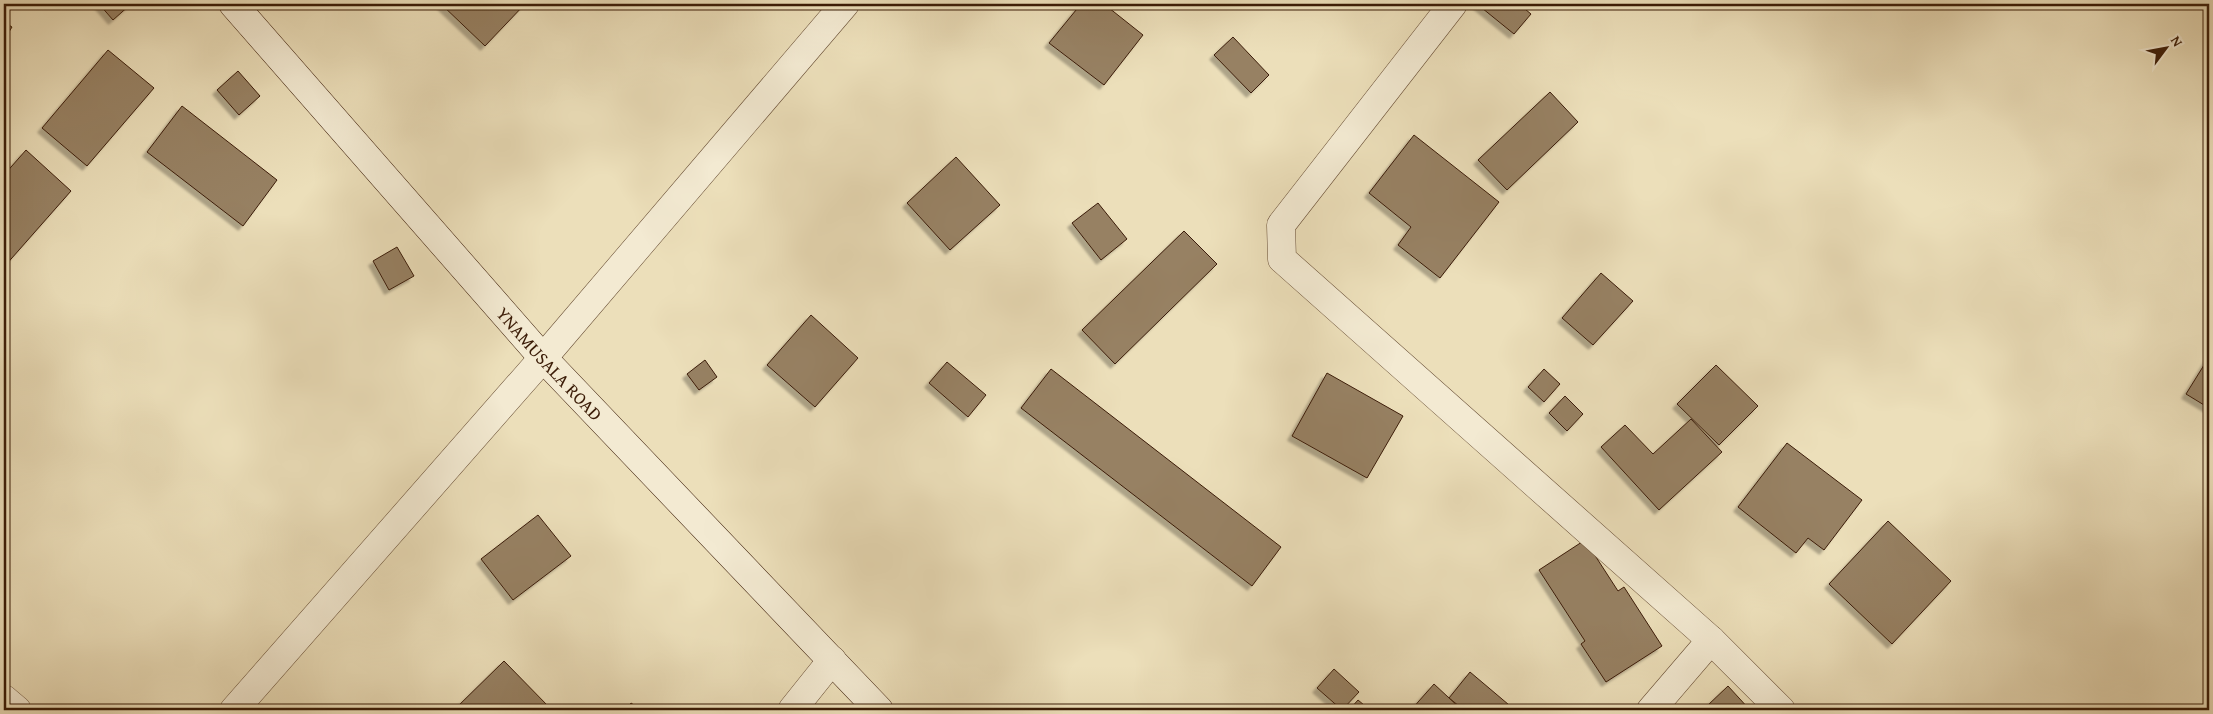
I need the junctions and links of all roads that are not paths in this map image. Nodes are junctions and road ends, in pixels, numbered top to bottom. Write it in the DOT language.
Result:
graph roads {
  1 [pos="233,4"];
  2 [pos="845,4"];
  3 [pos="1453,4"];
  4 [pos="543,358"];
  5 [pos="1711,640"];
  6 [pos="832,660"];
  7 [pos="4,699"];
  8 [pos="17,710"];
  9 [pos="234,710"];
  10 [pos="792,710"];
  11 [pos="879,710"];
  12 [pos="1651,710"];
  13 [pos="1781,710"];
  1 -- 4 [label="street, YNAMUSALA ROAD"];
  2 -- 4 [label="street"];
  3 -- 5 [label="street"];
  4 -- 6 [label="street, YNAMUSALA ROAD"];
  4 -- 9 [label="street"];
  5 -- 12 [label="street"];
  5 -- 13 [label="street"];
  6 -- 10 [label="street"];
  6 -- 11 [label="street, YNAMUSALA ROAD"];
  7 -- 8 [label="street"];
}
